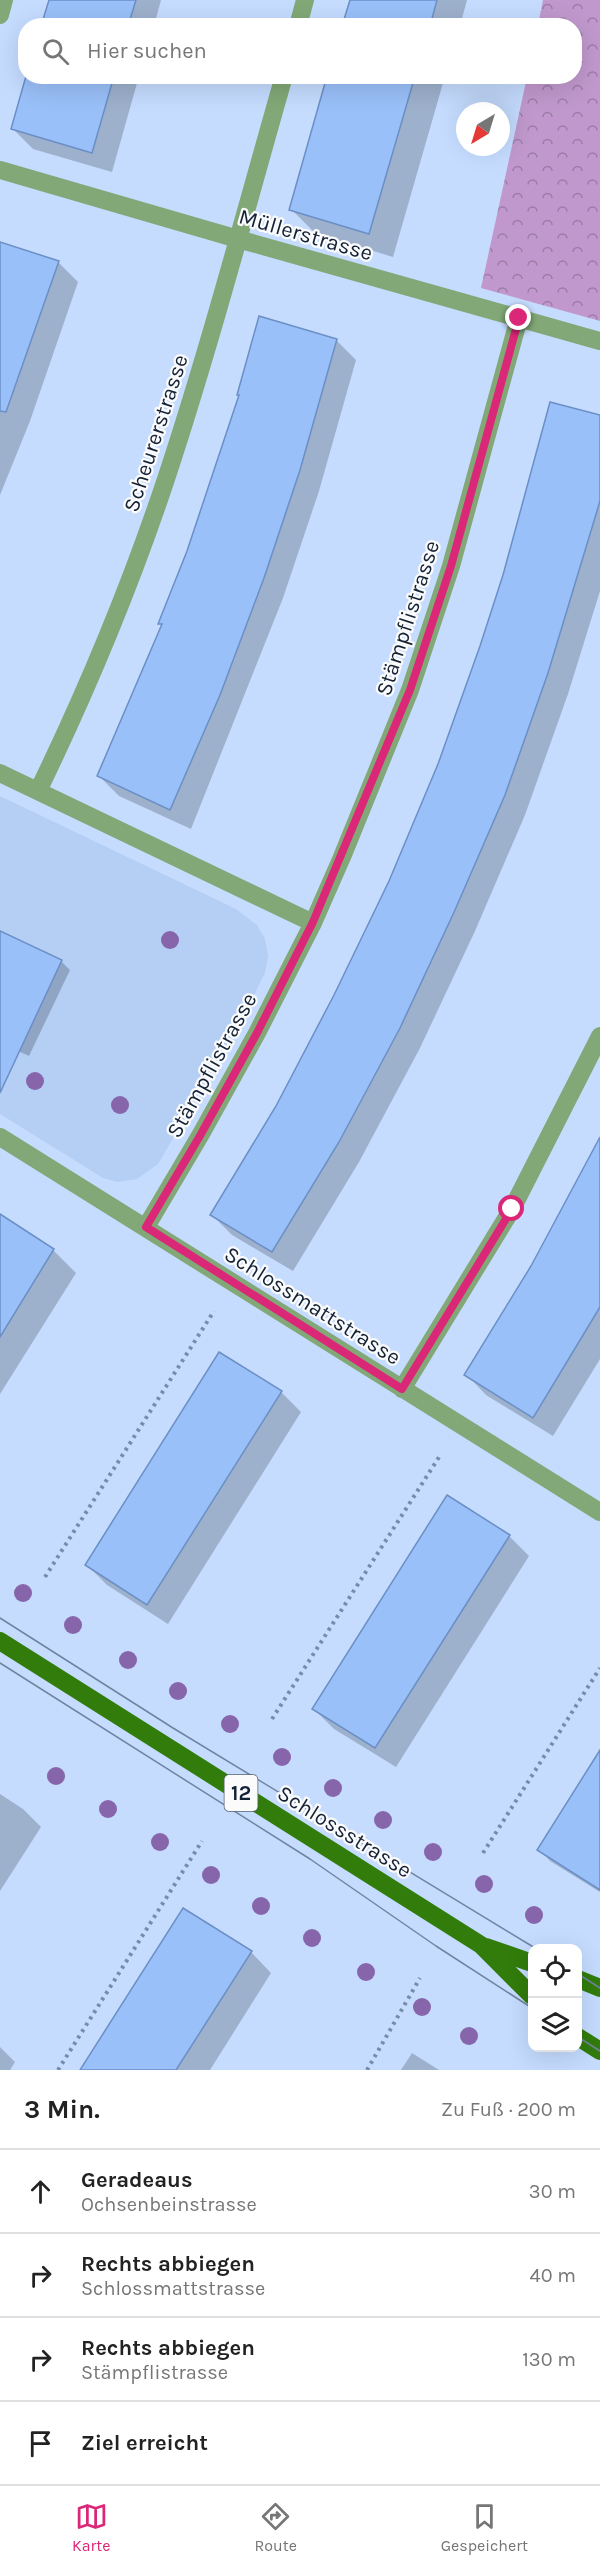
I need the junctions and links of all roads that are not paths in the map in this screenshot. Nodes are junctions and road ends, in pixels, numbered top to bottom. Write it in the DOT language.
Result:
graph roads {
  1 [pos="4,0"];
  2 [pos="305,0"];
  3 [pos="0,15"];
  4 [pos="300,18"];
  5 [pos="282,84"];
  6 [pos="0,170"];
  7 [pos="238,239"];
  8 [pos="519,318"];
  9 [pos="600,341"];
  10 [pos="0,773"];
  11 [pos="38,791"];
  12 [pos="313,922"];
  13 [pos="600,1036"];
  14 [pos="0,1137"];
  15 [pos="146,1227"];
  16 [pos="402,1389"];
  17 [pos="600,1512"];
  18 [pos="0,1641"];
  19 [pos="481,1945"];
  20 [pos="528,1962"];
  21 [pos="582,1981"];
  22 [pos="600,1988"];
  23 [pos="528,1992"];
  24 [pos="582,2040"];
  25 [pos="600,2051"];
  1 -- 3 [label="street"];
  2 -- 4 [label="street"];
  5 -- 7 [label="street, Scheurerstrasse"];
  6 -- 7 [label="street, Müllerstrasse"];
  7 -- 8 [label="street, Müllerstrasse"];
  7 -- 11 [label="street, Scheurerstrasse"];
  8 -- 9 [label="street, Müllerstrasse"];
  8 -- 12 [label="street, Stämpflistrasse"];
  10 -- 11 [label="street"];
  11 -- 12 [label="street"];
  12 -- 15 [label="street, Stämpflistrasse"];
  13 -- 16 [label="street"];
  14 -- 15 [label="street, Schlossmattstrasse"];
  15 -- 16 [label="street, Schlossmattstrasse"];
  16 -- 17 [label="street, Schlossmattstrasse"];
  18 -- 19 [label="main road, Schlossstrasse / 12"];
  19 -- 20 [label="main road, Schlossstrasse / 12"];
  19 -- 23 [label="main road, Schlossstrasse / 12"];
  21 -- 22 [label="main road"];
  24 -- 25 [label="main road"];
}
